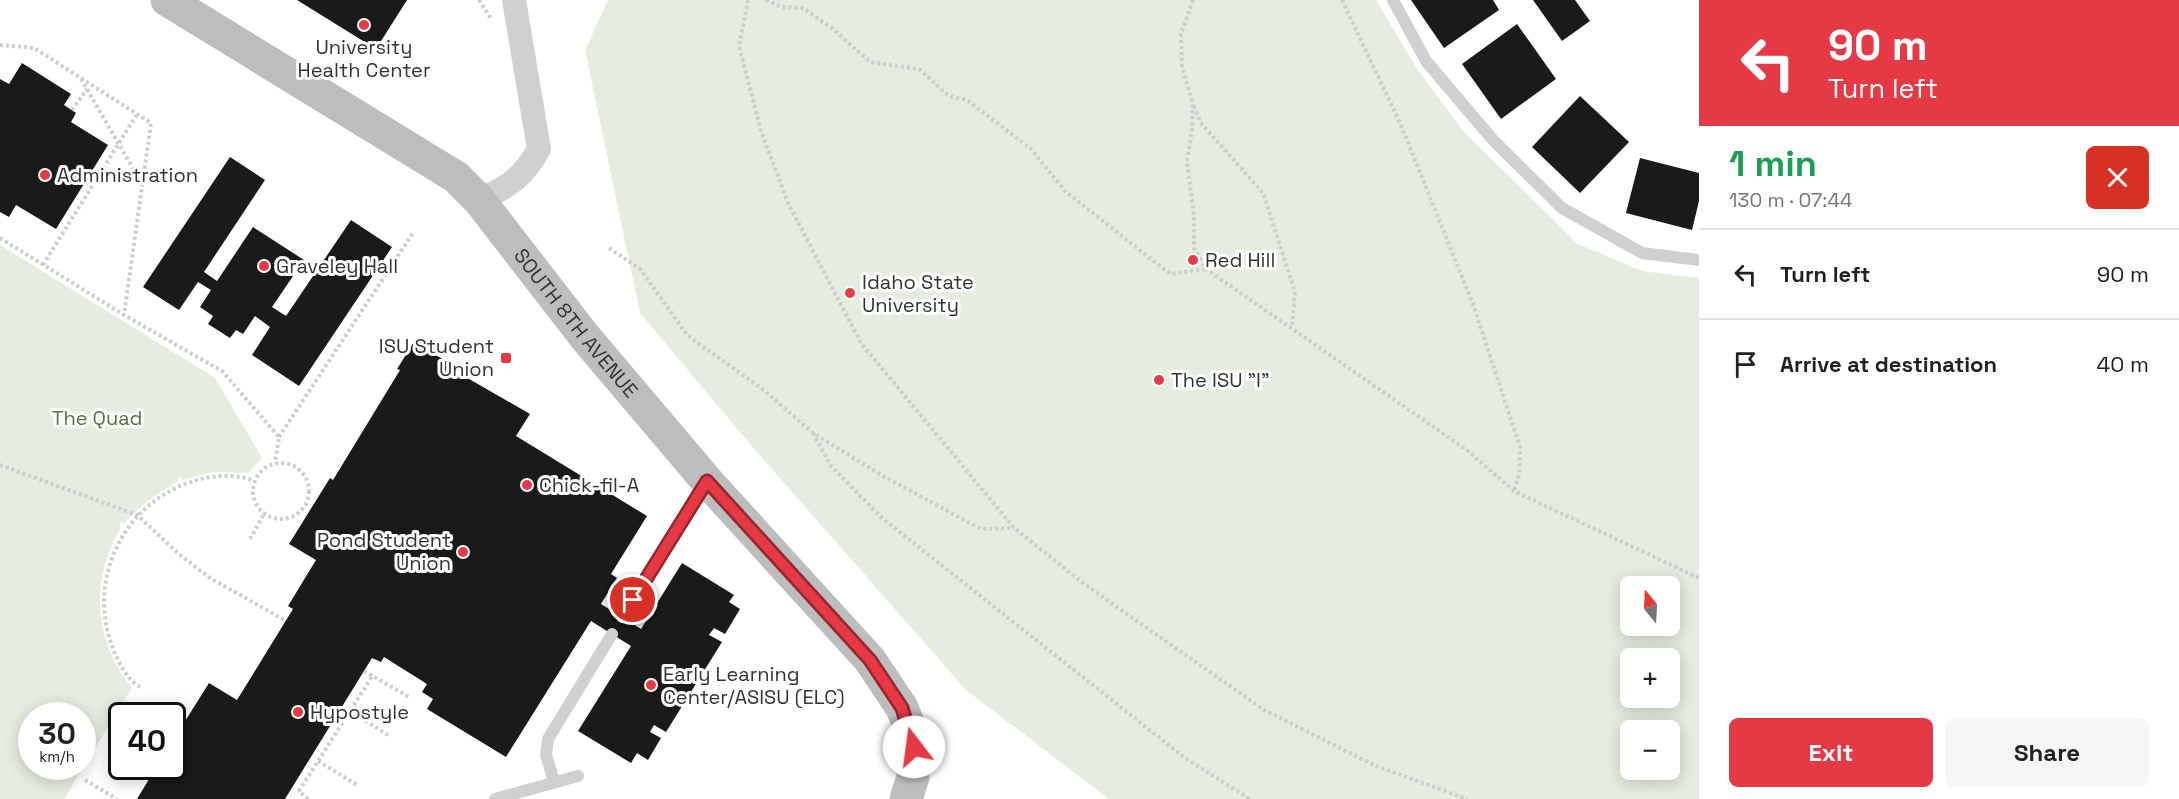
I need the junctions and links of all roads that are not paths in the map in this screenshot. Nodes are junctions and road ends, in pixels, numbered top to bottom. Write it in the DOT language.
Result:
graph roads {
  1 [pos="166,0"];
  2 [pos="514,0"];
  3 [pos="1394,0"];
  4 [pos="479,200"];
  5 [pos="1699,260"];
  6 [pos="707,481"];
  7 [pos="622,617"];
  8 [pos="612,634"];
  9 [pos="578,776"];
  10 [pos="554,781"];
  11 [pos="495,799"];
  12 [pos="906,799"];
  1 -- 4 [label="street, SOUTH 8TH AVENUE"];
  2 -- 4 [label="street"];
  3 -- 5 [label="lane"];
  4 -- 6 [label="street, SOUTH 8TH AVENUE"];
  6 -- 7 [label="lane"];
  6 -- 12 [label="street, SOUTH 8TH AVENUE"];
  8 -- 10 [label="lane"];
  9 -- 10 [label="lane"];
  10 -- 11 [label="lane"];
}
